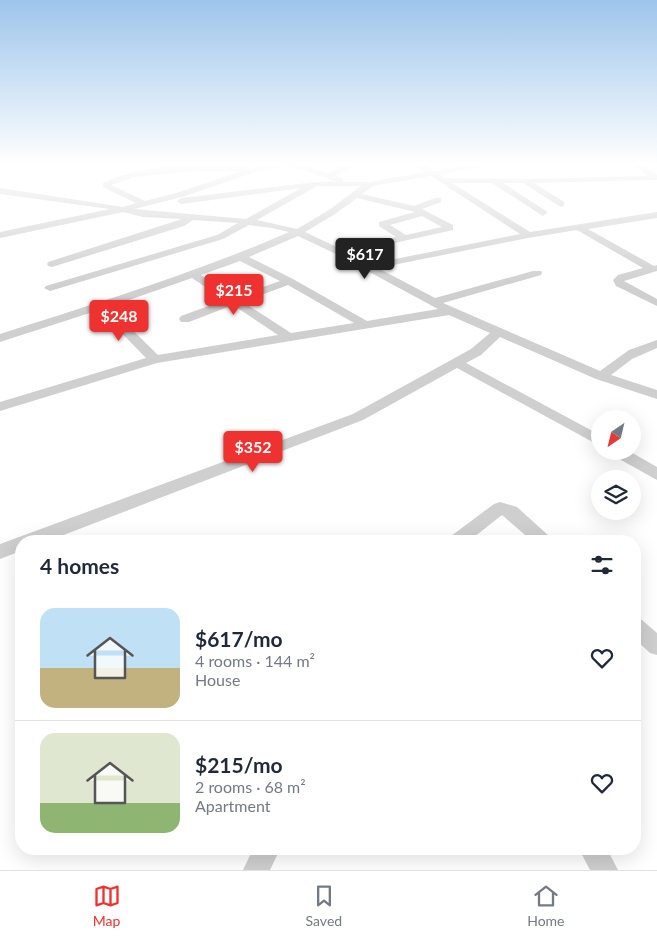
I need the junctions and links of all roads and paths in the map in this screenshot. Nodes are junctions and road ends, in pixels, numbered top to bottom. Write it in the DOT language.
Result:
graph roads {
  1 [pos="104,206"];
  2 [pos="135,206"];
  3 [pos="276,206"];
  4 [pos="339,206"];
  5 [pos="397,206"];
  6 [pos="428,206"];
  7 [pos="481,206"];
  8 [pos="532,206"];
  9 [pos="124,208"];
  10 [pos="418,211"];
  11 [pos="544,213"];
  12 [pos="657,215"];
  13 [pos="191,217"];
  14 [pos="248,221"];
  15 [pos="578,227"];
  16 [pos="298,232"];
  17 [pos="0,235"];
  18 [pos="528,235"];
  19 [pos="404,238"];
  20 [pos="340,252"];
  21 [pos="241,257"];
  22 [pos="52,264"];
  23 [pos="369,267"];
  24 [pos="655,269"];
  25 [pos="537,273"];
  26 [pos="193,274"];
  27 [pos="290,282"];
  28 [pos="50,288"];
  29 [pos="236,301"];
  30 [pos="434,302"];
  31 [pos="657,303"];
  32 [pos="101,306"];
  33 [pos="450,311"];
  34 [pos="185,319"];
  35 [pos="364,324"];
  36 [pos="498,332"];
  37 [pos="289,337"];
  38 [pos="0,338"];
  39 [pos="657,344"];
  40 [pos="155,359"];
  41 [pos="457,363"];
  42 [pos="601,376"];
  43 [pos="657,395"];
  44 [pos="0,407"];
  45 [pos="591,436"];
  46 [pos="633,460"];
  47 [pos="657,474"];
  48 [pos="45,535"];
  49 [pos="465,535"];
  50 [pos="536,535"];
  51 [pos="15,546"];
  52 [pos="0,552"];
  53 [pos="641,631"];
  54 [pos="657,646"];
  55 [pos="264,855"];
  56 [pos="596,855"];
  57 [pos="256,870"];
  58 [pos="605,870"];
  1 -- 9 [label="street"];
  2 -- 9 [label="street"];
  3 -- 14 [label="street"];
  4 -- 16 [label="street"];
  5 -- 10 [label="street"];
  6 -- 10 [label="street"];
  7 -- 18 [label="street"];
  8 -- 11 [label="street"];
  9 -- 13 [label="street"];
  9 -- 17 [label="street"];
  10 -- 19 [label="street"];
  10 -- 19 [label="street"];
  12 -- 15 [label="street"];
  13 -- 14 [label="street"];
  13 -- 22 [label="street"];
  14 -- 16 [label="street"];
  14 -- 28 [label="street"];
  15 -- 18 [label="street"];
  15 -- 24 [label="street"];
  16 -- 20 [label="street"];
  16 -- 21 [label="street"];
  18 -- 23 [label="street"];
  19 -- 20 [label="street"];
  20 -- 23 [label="street"];
  21 -- 26 [label="street"];
  21 -- 27 [label="street"];
  23 -- 30 [label="street"];
  24 -- 31 [label="street"];
  25 -- 30 [label="street"];
  26 -- 29 [label="street"];
  26 -- 32 [label="street"];
  27 -- 29 [label="street"];
  27 -- 35 [label="street"];
  29 -- 34 [label="street"];
  29 -- 37 [label="street"];
  30 -- 33 [label="street"];
  32 -- 38 [label="street"];
  32 -- 40 [label="street"];
  33 -- 35 [label="street"];
  33 -- 36 [label="street"];
  35 -- 37 [label="street"];
  36 -- 41 [label="street"];
  36 -- 42 [label="street"];
  37 -- 40 [label="street"];
  39 -- 42 [label="street"];
  40 -- 44 [label="street"];
  41 -- 45 [label="street"];
  41 -- 48 [label="street"];
  42 -- 43 [label="street"];
  46 -- 47 [label="street"];
  49 -- 50 [label="street"];
  51 -- 52 [label="street"];
  53 -- 54 [label="street"];
  55 -- 57 [label="street"];
  56 -- 58 [label="street"];
}
